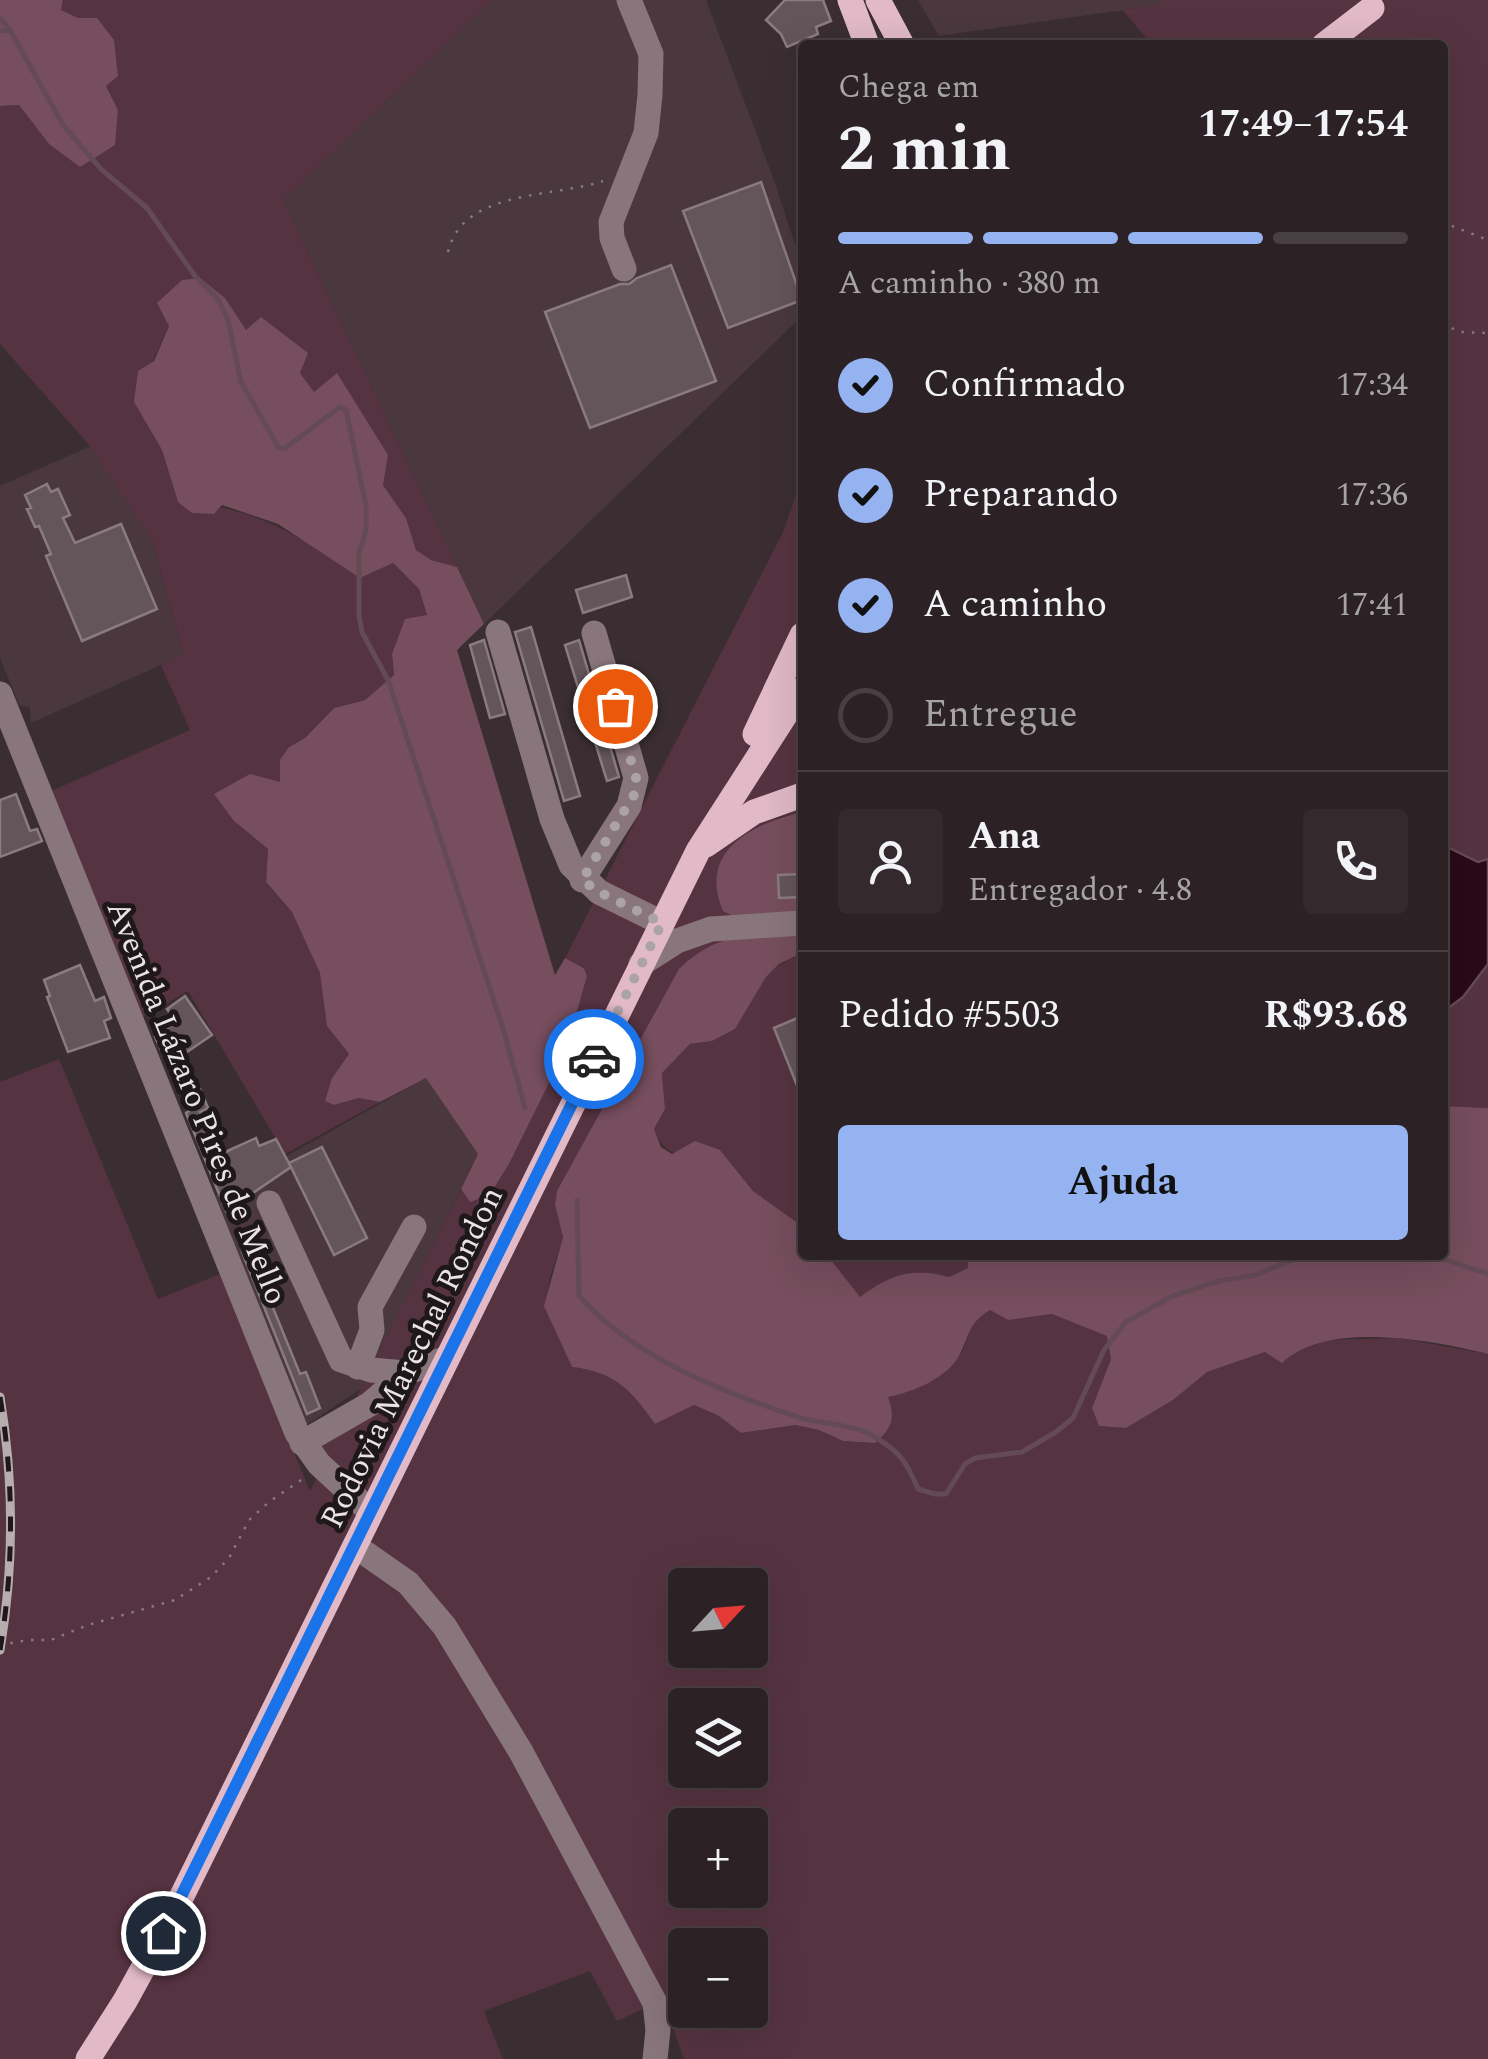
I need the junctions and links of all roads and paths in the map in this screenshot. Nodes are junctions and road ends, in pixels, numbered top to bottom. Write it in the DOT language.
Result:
graph roads {
  1 [pos="629,0"];
  2 [pos="850,0"];
  3 [pos="878,0"];
  4 [pos="1375,4"];
  5 [pos="864,40"];
  6 [pos="899,40"];
  7 [pos="1330,40"];
  8 [pos="1346,40"];
  9 [pos="610,178"];
  10 [pos="1448,224"];
  11 [pos="1488,240"];
  12 [pos="448,252"];
  13 [pos="624,270"];
  14 [pos="1448,327"];
  15 [pos="1488,332"];
  16 [pos="498,632"];
  17 [pos="594,633"];
  18 [pos="798,642"];
  19 [pos="0,694"];
  20 [pos="798,694"];
  21 [pos="798,797"];
  22 [pos="703,840"];
  23 [pos="582,880"];
  24 [pos="678,890"];
  25 [pos="662,923"];
  26 [pos="798,924"];
  27 [pos="711,929"];
  28 [pos="641,964"];
  29 [pos="270,1203"];
  30 [pos="414,1227"];
  31 [pos="447,1358"];
  32 [pos="358,1366"];
  33 [pos="406,1373"];
  34 [pos="302,1443"];
  35 [pos="318,1464"];
  36 [pos="371,1512"];
  37 [pos="355,1546"];
  38 [pos="0,1645"];
  39 [pos="88,2059"];
  40 [pos="655,2059"];
  1 -- 13 [label="street"];
  2 -- 5 [label="main road"];
  3 -- 6 [label="main road"];
  4 -- 7 [label="main road"];
  4 -- 8 [label="main road"];
  9 -- 12 [label="path"];
  10 -- 11 [label="path"];
  14 -- 15 [label="path"];
  16 -- 23 [label="street"];
  17 -- 23 [label="street"];
  18 -- 22 [label="main road"];
  19 -- 34 [label="street, Avenida Lázaro Pires de Mello"];
  20 -- 22 [label="main road, Rodovia Marechal Rondon"];
  21 -- 22 [label="main road"];
  22 -- 24 [label="main road, Rodovia Marechal Rondon"];
  23 -- 25 [label="street"];
  24 -- 25 [label="main road, Rodovia Marechal Rondon"];
  24 -- 27 [label="street"];
  25 -- 28 [label="main road, Rodovia Marechal Rondon"];
  26 -- 27 [label="street"];
  27 -- 28 [label="street"];
  28 -- 31 [label="main road, Rodovia Marechal Rondon"];
  29 -- 32 [label="street"];
  30 -- 32 [label="street"];
  31 -- 33 [label="street"];
  31 -- 36 [label="main road, Rodovia Marechal Rondon"];
  32 -- 33 [label="street"];
  33 -- 34 [label="street"];
  34 -- 35 [label="street, Avenida Lázaro Pires de Mello"];
  35 -- 36 [label="street, Avenida Lázaro Pires de Mello"];
  35 -- 38 [label="path"];
  36 -- 37 [label="main road, Rodovia Marechal Rondon"];
  37 -- 39 [label="main road, Rodovia Marechal Rondon"];
  37 -- 40 [label="street"];
}
